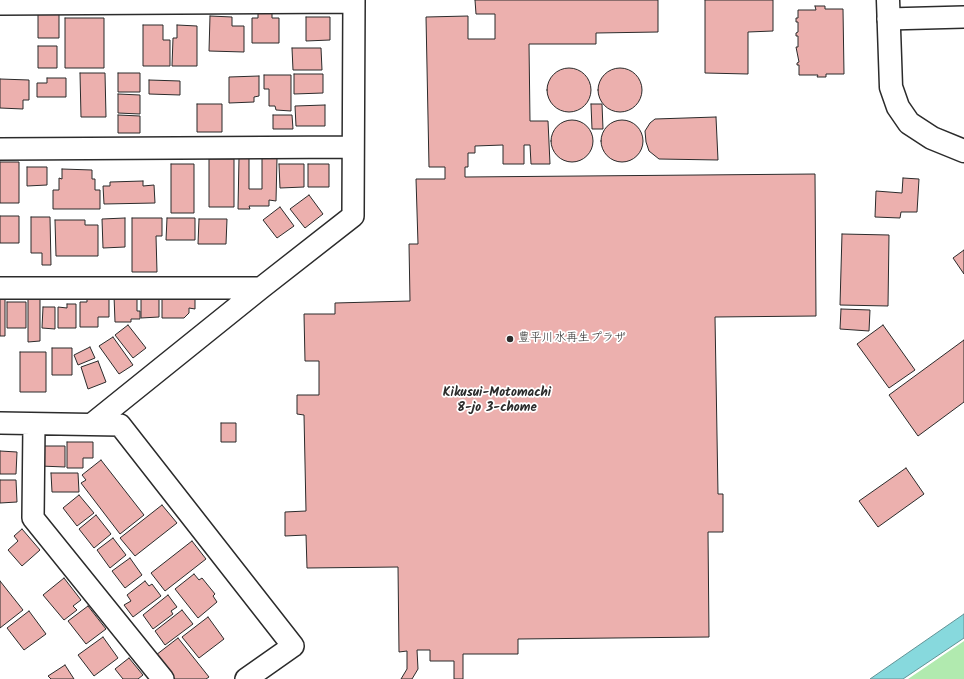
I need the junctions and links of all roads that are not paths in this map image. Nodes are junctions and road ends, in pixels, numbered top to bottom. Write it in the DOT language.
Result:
graph roads {
  1 [pos="354,1"];
  2 [pos="0,4"];
  3 [pos="888,10"];
  4 [pos="964,17"];
  5 [pos="353,147"];
  6 [pos="0,149"];
  7 [pos="964,150"];
  8 [pos="0,288"];
  9 [pos="261,288"];
  10 [pos="0,423"];
  11 [pos="34,424"];
  12 [pos="92,424"];
  13 [pos="163,679"];
  14 [pos="246,679"];
  1 -- 2 [label="street"];
  1 -- 5 [label="street"];
  3 -- 4 [label="street"];
  3 -- 7 [label="street"];
  5 -- 6 [label="street"];
  5 -- 9 [label="street"];
  8 -- 9 [label="street"];
  9 -- 12 [label="street"];
  10 -- 11 [label="street"];
  11 -- 12 [label="street"];
  11 -- 13 [label="street"];
  12 -- 14 [label="street"];
}
